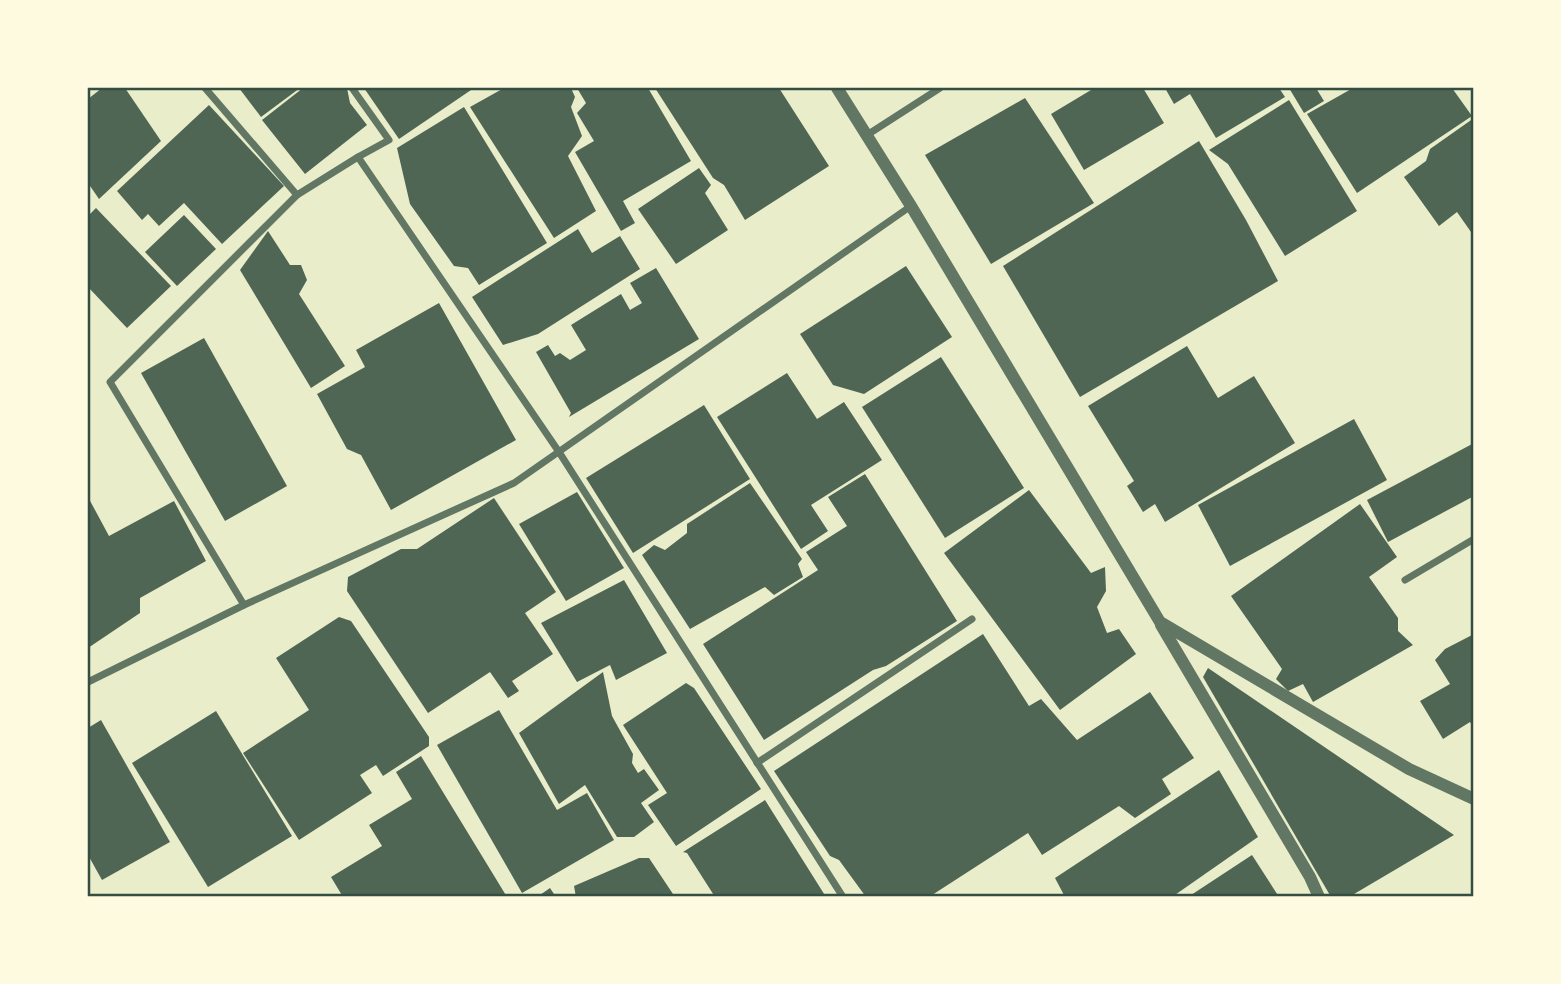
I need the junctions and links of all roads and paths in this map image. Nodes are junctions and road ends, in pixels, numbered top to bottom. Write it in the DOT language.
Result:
graph roads {
  1 [pos="205,88"];
  2 [pos="352,88"];
  3 [pos="837,88"];
  4 [pos="940,88"];
  5 [pos="867,135"];
  6 [pos="358,157"];
  7 [pos="297,195"];
  8 [pos="911,206"];
  9 [pos="559,452"];
  10 [pos="1474,539"];
  11 [pos="1405,580"];
  12 [pos="244,605"];
  13 [pos="972,619"];
  14 [pos="1160,622"];
  15 [pos="88,682"];
  16 [pos="758,763"];
  17 [pos="1474,799"];
  18 [pos="843,897"];
  19 [pos="1319,897"];
  1 -- 7 [label="street"];
  2 -- 6 [label="street"];
  3 -- 5 [label="street"];
  4 -- 5 [label="street"];
  5 -- 8 [label="street"];
  6 -- 7 [label="street"];
  6 -- 9 [label="street"];
  7 -- 12 [label="street"];
  8 -- 9 [label="street"];
  8 -- 14 [label="street"];
  9 -- 12 [label="street"];
  9 -- 16 [label="street"];
  10 -- 11 [label="street"];
  12 -- 15 [label="street"];
  13 -- 16 [label="street"];
  14 -- 17 [label="street"];
  14 -- 19 [label="street"];
  16 -- 18 [label="street"];
}
